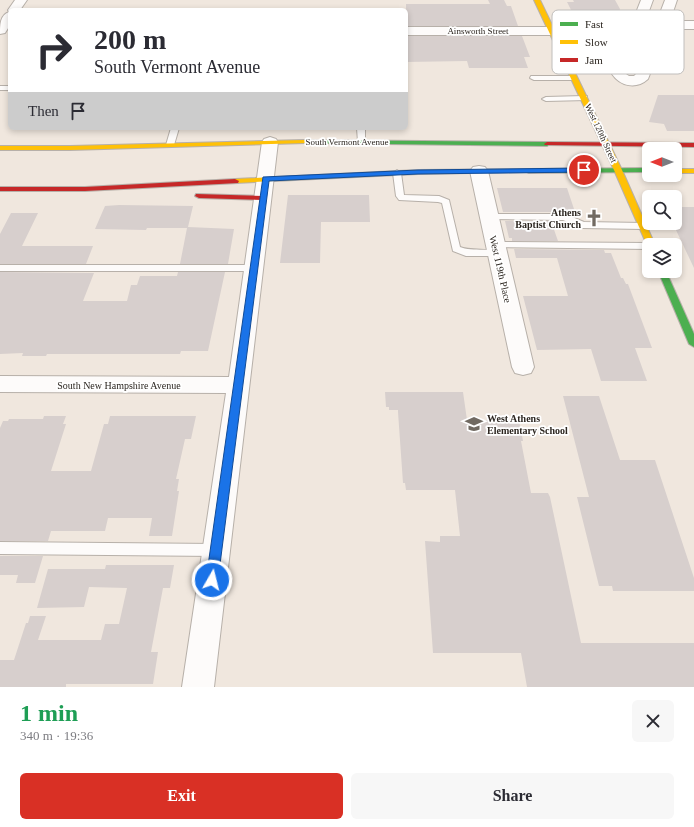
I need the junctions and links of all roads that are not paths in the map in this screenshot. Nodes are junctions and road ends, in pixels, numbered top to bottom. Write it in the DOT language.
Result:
graph roads {
  1 [pos="537,0"];
  2 [pos="647,0"];
  3 [pos="671,0"];
  4 [pos="643,10"];
  5 [pos="667,10"];
  6 [pos="8,19"];
  7 [pos="0,30"];
  8 [pos="408,31"];
  9 [pos="551,31"];
  10 [pos="572,74"];
  11 [pos="619,74"];
  12 [pos="644,74"];
  13 [pos="534,78"];
  14 [pos="574,78"];
  15 [pos="584,98"];
  16 [pos="546,99"];
  17 [pos="174,130"];
  18 [pos="361,130"];
  19 [pos="270,142"];
  20 [pos="362,142"];
  21 [pos="170,145"];
  22 [pos="606,145"];
  23 [pos="694,145"];
  24 [pos="0,148"];
  25 [pos="577,154"];
  26 [pos="642,162"];
  27 [pos="474,167"];
  28 [pos="618,170"];
  29 [pos="642,170"];
  30 [pos="682,171"];
  31 [pos="694,171"];
  32 [pos="418,172"];
  33 [pos="397,173"];
  34 [pos="154,186"];
  35 [pos="264,188"];
  36 [pos="0,189"];
  37 [pos="171,195"];
  38 [pos="187,196"];
  39 [pos="490,217"];
  40 [pos="642,224"];
  41 [pos="642,226"];
  42 [pos="642,246"];
  43 [pos="497,250"];
  44 [pos="0,268"];
  45 [pos="254,268"];
  46 [pos="665,278"];
  47 [pos="694,344"];
  48 [pos="523,367"];
  49 [pos="0,384"];
  50 [pos="239,385"];
  51 [pos="0,548"];
  52 [pos="216,550"];
  53 [pos="198,687"];
  1 -- 9 [label="main road, West 120th Street"];
  2 -- 4 [label="street"];
  3 -- 5 [label="street"];
  6 -- 7 [label="street"];
  8 -- 9 [label="street, Ainsworth Street"];
  10 -- 14 [label="main road, West 120th Street"];
  11 -- 12 [label="street"];
  13 -- 14 [label="lane"];
  14 -- 15 [label="main road, West 120th Street"];
  15 -- 16 [label="lane"];
  15 -- 22 [label="main road, West 120th Street"];
  17 -- 21 [label="lane"];
  18 -- 20 [label="lane"];
  19 -- 20 [label="main road, South Vermont Avenue"];
  19 -- 21 [label="main road, South Vermont Avenue"];
  19 -- 35 [label="street"];
  20 -- 22 [label="main road, South Vermont Avenue"];
  21 -- 24 [label="main road, South Vermont Avenue"];
  22 -- 23 [label="main road, South Vermont Avenue"];
  22 -- 25 [label="main road"];
  22 -- 28 [label="main road, West 120th Street"];
  26 -- 28 [label="main road"];
  27 -- 28 [label="main road"];
  27 -- 32 [label="main road"];
  27 -- 32 [label="main road"];
  27 -- 39 [label="street, West 119th Place"];
  28 -- 29 [label="main road"];
  28 -- 40 [label="main road, West 120th Street"];
  30 -- 31 [label="main road"];
  32 -- 33 [label="main road"];
  33 -- 35 [label="main road"];
  33 -- 43 [label="lane"];
  34 -- 35 [label="main road"];
  34 -- 36 [label="main road"];
  34 -- 37 [label="main road"];
  35 -- 38 [label="main road"];
  35 -- 45 [label="street"];
  39 -- 41 [label="lane"];
  39 -- 43 [label="street, West 119th Place"];
  42 -- 43 [label="lane"];
  43 -- 48 [label="street, West 119th Place"];
  44 -- 45 [label="lane"];
  45 -- 50 [label="street"];
  46 -- 47 [label="main road"];
  49 -- 50 [label="street, South New Hampshire Avenue"];
  50 -- 52 [label="street"];
  51 -- 52 [label="lane"];
  52 -- 53 [label="street"];
}
